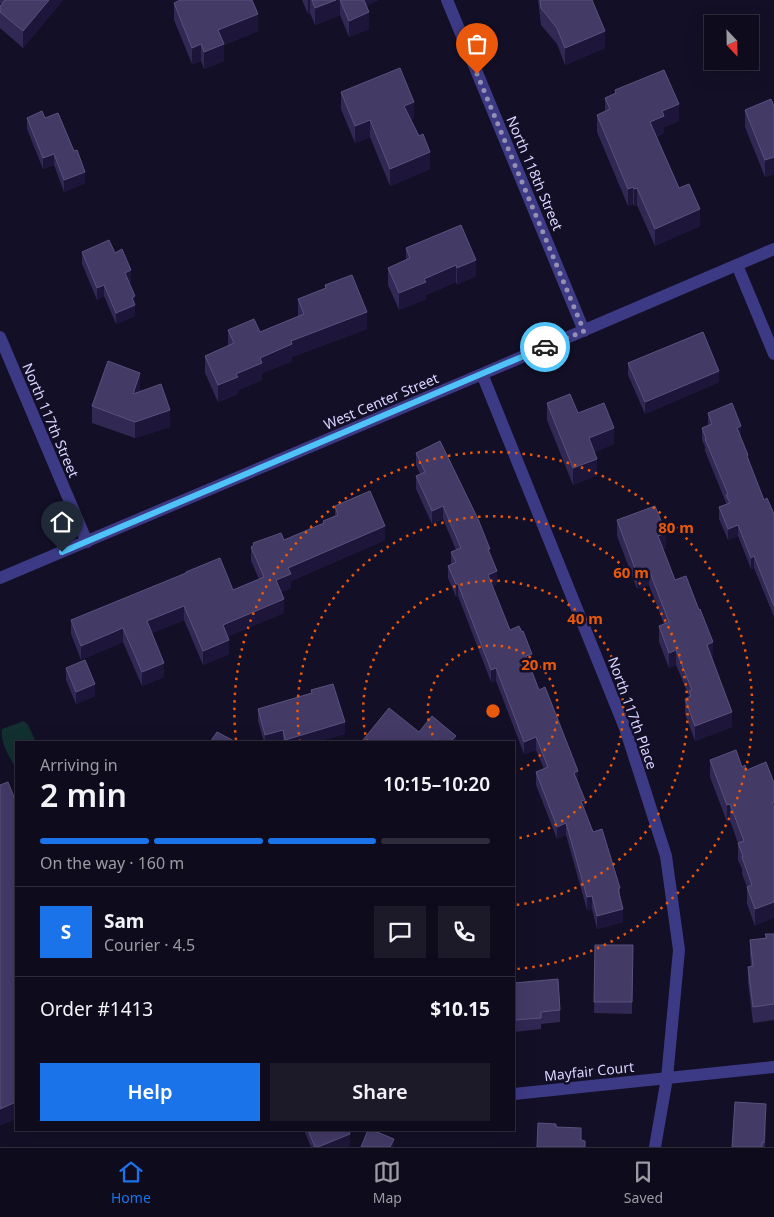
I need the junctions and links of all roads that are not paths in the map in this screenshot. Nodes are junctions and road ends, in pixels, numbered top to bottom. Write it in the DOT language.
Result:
graph roads {
  1 [pos="447,0"];
  2 [pos="774,249"];
  3 [pos="737,265"];
  4 [pos="584,331"];
  5 [pos="0,337"];
  6 [pos="774,354"];
  7 [pos="482,374"];
  8 [pos="87,542"];
  9 [pos="0,578"];
  10 [pos="774,1068"];
  11 [pos="667,1078"];
  12 [pos="515,1094"];
  13 [pos="655,1147"];
  1 -- 4 [label="street, North 118th Street"];
  2 -- 3 [label="street, West Center Street"];
  3 -- 4 [label="street, West Center Street"];
  3 -- 6 [label="street"];
  4 -- 7 [label="street, West Center Street"];
  5 -- 8 [label="street, North 117th Street"];
  7 -- 8 [label="street, West Center Street"];
  7 -- 11 [label="street, North 117th Place"];
  8 -- 9 [label="street, West Center Street"];
  10 -- 11 [label="street, Mayfair Court"];
  11 -- 12 [label="street, Mayfair Court"];
  11 -- 13 [label="street"];
}
